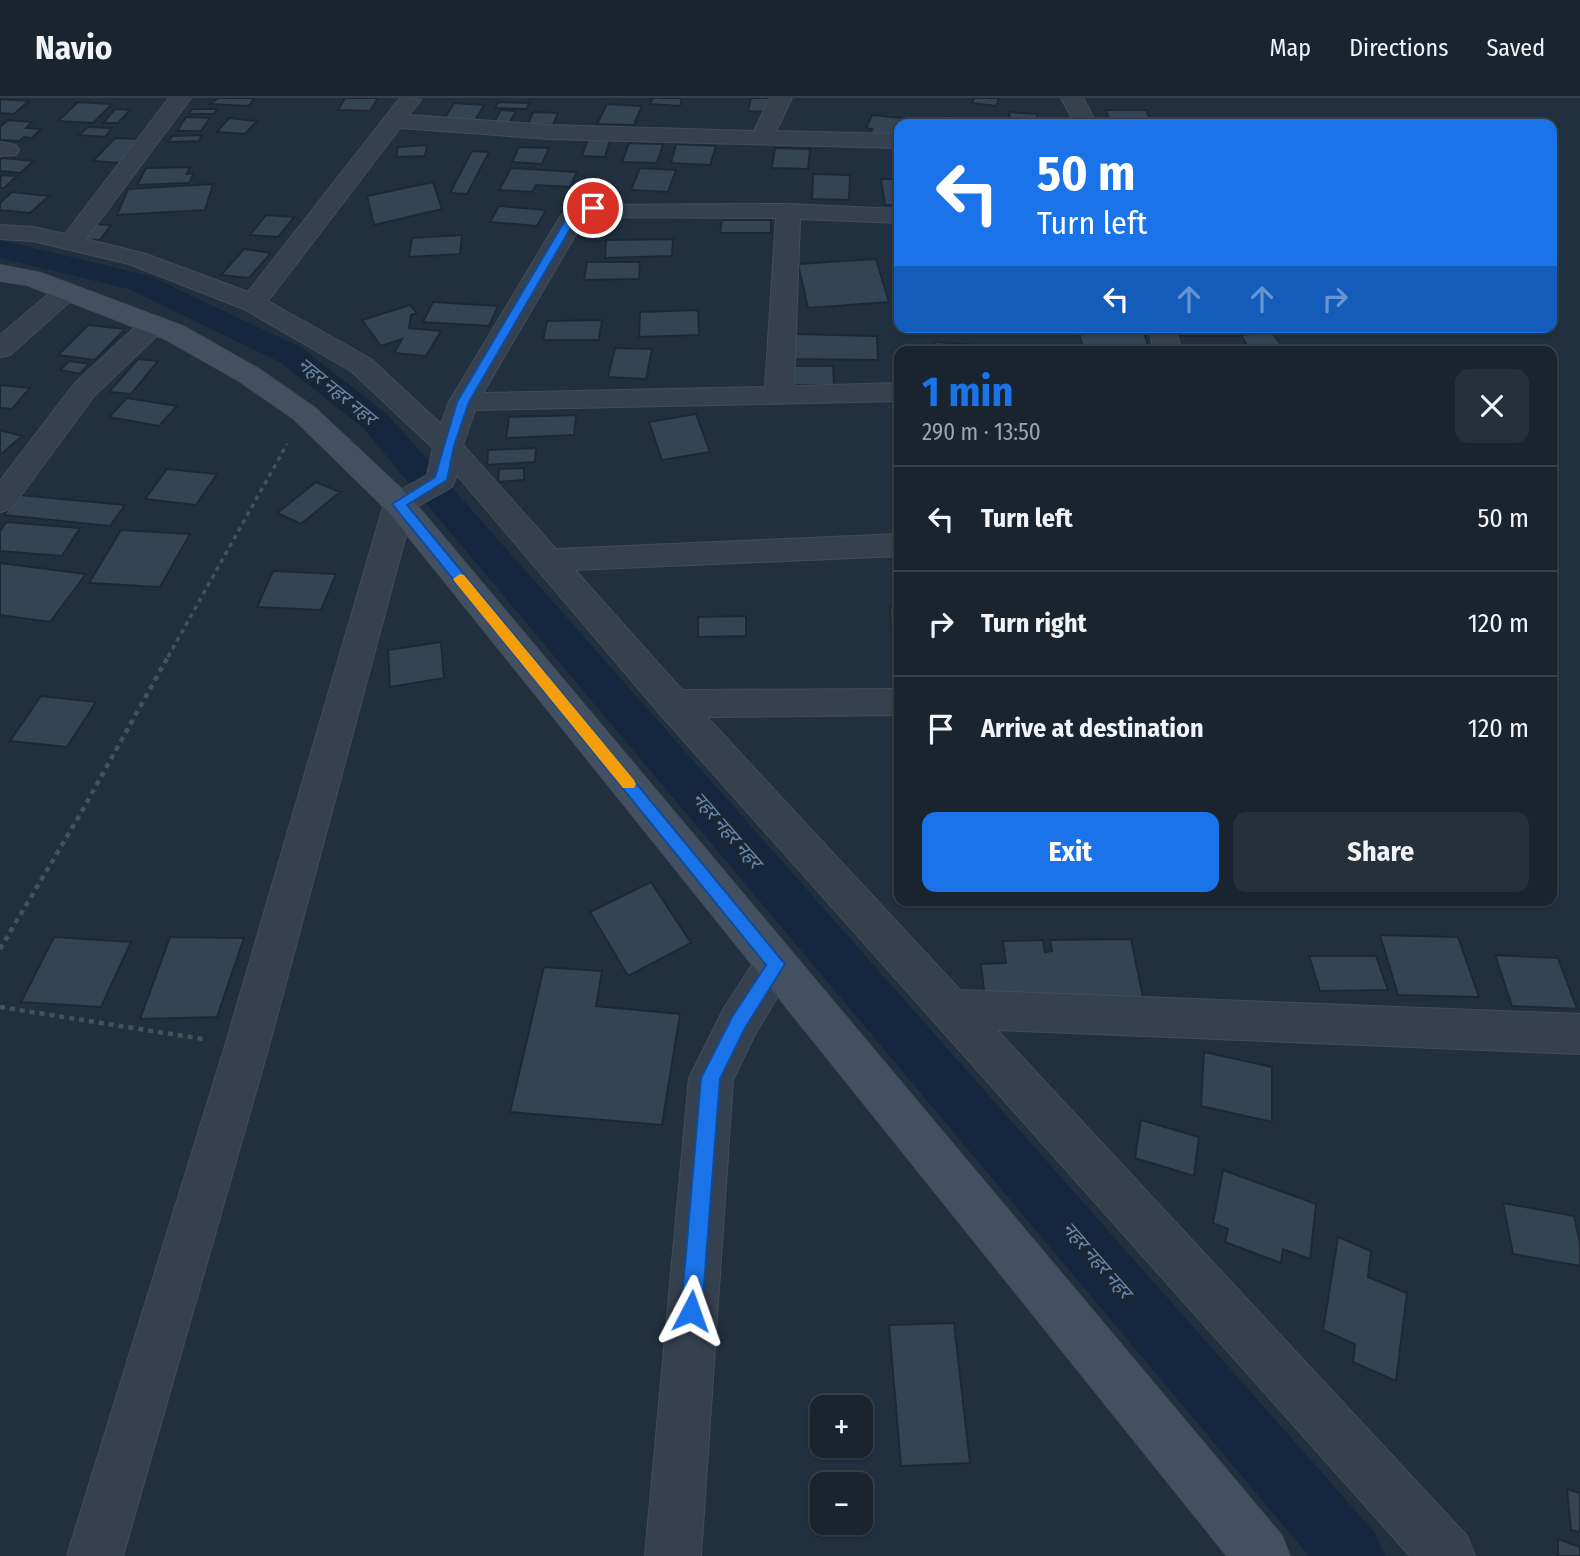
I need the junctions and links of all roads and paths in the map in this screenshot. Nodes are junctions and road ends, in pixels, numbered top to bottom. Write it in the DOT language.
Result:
graph roads {
  1 [pos="180,98"];
  2 [pos="411,98"];
  3 [pos="781,98"];
  4 [pos="1072,98"];
  5 [pos="1083,119"];
  6 [pos="396,121"];
  7 [pos="763,136"];
  8 [pos="894,141"];
  9 [pos="788,211"];
  10 [pos="894,216"];
  11 [pos="0,232"];
  12 [pos="71,243"];
  13 [pos="0,273"];
  14 [pos="67,291"];
  15 [pos="253,303"];
  16 [pos="153,324"];
  17 [pos="0,349"];
  18 [pos="894,392"];
  19 [pos="779,396"];
  20 [pos="463,402"];
  21 [pos="304,413"];
  22 [pos="444,463"];
  23 [pos="0,502"];
  24 [pos="399,504"];
  25 [pos="894,545"];
  26 [pos="547,560"];
  27 [pos="894,702"];
  28 [pos="673,704"];
  29 [pos="0,949"];
  30 [pos="776,964"];
  31 [pos="0,1007"];
  32 [pos="949,1009"];
  33 [pos="1580,1034"];
  34 [pos="247,1046"];
  35 [pos="95,1556"];
  36 [pos="673,1556"];
  37 [pos="1262,1556"];
  38 [pos="1447,1556"];
  1 -- 12 [label="street"];
  2 -- 6 [label="street"];
  3 -- 7 [label="street"];
  4 -- 5 [label="street"];
  6 -- 7 [label="street"];
  6 -- 15 [label="street"];
  7 -- 8 [label="street"];
  9 -- 10 [label="street"];
  9 -- 19 [label="street"];
  9 -- 20 [label="street"];
  11 -- 12 [label="street"];
  12 -- 15 [label="street"];
  13 -- 14 [label="main road"];
  14 -- 16 [label="main road"];
  14 -- 17 [label="street"];
  15 -- 22 [label="street"];
  16 -- 21 [label="main road"];
  16 -- 23 [label="street"];
  18 -- 19 [label="street"];
  19 -- 20 [label="street"];
  20 -- 22 [label="street"];
  21 -- 24 [label="main road"];
  21 -- 29 [label="path"];
  22 -- 24 [label="street"];
  22 -- 26 [label="street"];
  24 -- 30 [label="main road"];
  24 -- 34 [label="street"];
  25 -- 26 [label="street"];
  26 -- 28 [label="street"];
  27 -- 28 [label="street"];
  28 -- 32 [label="street"];
  30 -- 36 [label="street"];
  30 -- 37 [label="main road"];
  31 -- 34 [label="path"];
  32 -- 33 [label="street"];
  32 -- 38 [label="street"];
  34 -- 35 [label="street"];
}
